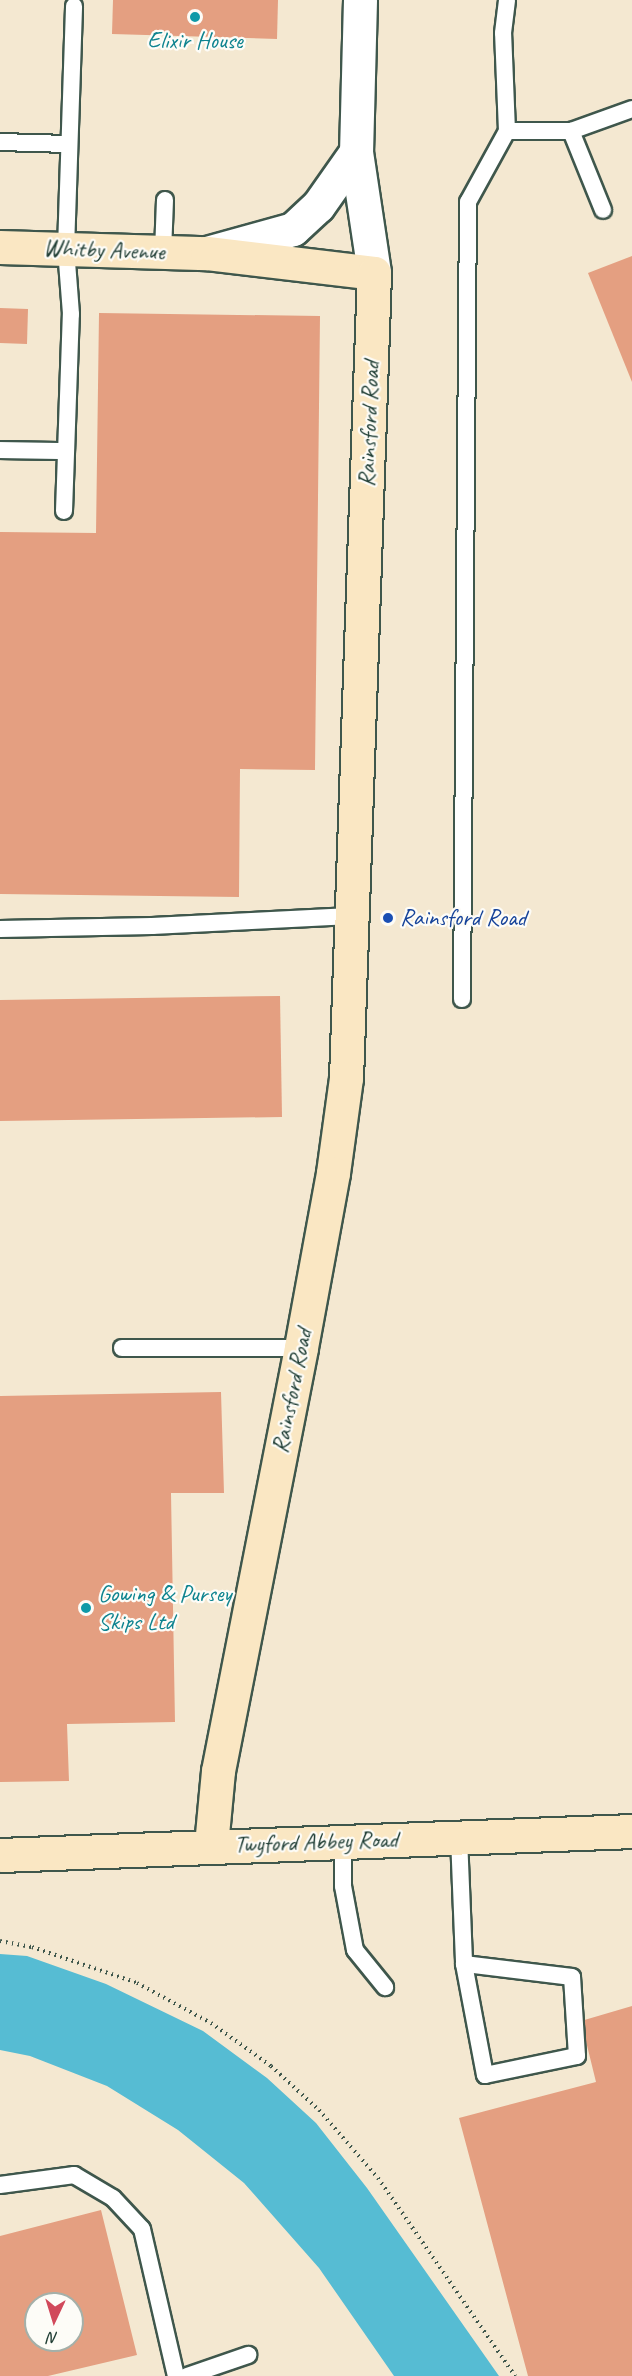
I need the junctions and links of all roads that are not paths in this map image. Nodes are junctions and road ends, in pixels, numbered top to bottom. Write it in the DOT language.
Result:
graph roads {
  1 [pos="360,0"];
  2 [pos="507,0"];
  3 [pos="74,6"];
  4 [pos="632,109"];
  5 [pos="507,131"];
  6 [pos="571,131"];
  7 [pos="0,142"];
  8 [pos="69,144"];
  9 [pos="356,152"];
  10 [pos="165,200"];
  11 [pos="603,210"];
  12 [pos="0,247"];
  13 [pos="66,249"];
  14 [pos="163,252"];
  15 [pos="207,253"];
  16 [pos="374,273"];
  17 [pos="0,450"];
  18 [pos="66,451"];
  19 [pos="64,511"];
  20 [pos="351,916"];
  21 [pos="0,929"];
  22 [pos="462,999"];
  23 [pos="122,1348"];
  24 [pos="301,1348"];
  25 [pos="632,1831"];
  26 [pos="459,1837"];
  27 [pos="342,1841"];
  28 [pos="211,1845"];
  29 [pos="0,1855"];
  30 [pos="464,1964"];
  31 [pos="385,1987"];
  32 [pos="0,2185"];
  33 [pos="248,2355"];
  34 [pos="176,2376"];
  35 [pos="187,2376"];
  1 -- 9 [label="street, Rainsford Road"];
  2 -- 5 [label="lane"];
  3 -- 8 [label="lane"];
  4 -- 6 [label="lane"];
  5 -- 6 [label="lane"];
  5 -- 22 [label="lane"];
  6 -- 11 [label="lane"];
  7 -- 8 [label="lane"];
  8 -- 13 [label="lane"];
  9 -- 15 [label="street, Whitby Avenue"];
  9 -- 16 [label="street, Rainsford Road"];
  10 -- 14 [label="lane"];
  12 -- 13 [label="street, Whitby Avenue"];
  13 -- 14 [label="street, Whitby Avenue"];
  13 -- 18 [label="lane"];
  14 -- 15 [label="street, Whitby Avenue"];
  15 -- 16 [label="street, Whitby Avenue"];
  16 -- 20 [label="street, Rainsford Road"];
  17 -- 18 [label="lane"];
  18 -- 19 [label="lane"];
  20 -- 21 [label="lane"];
  20 -- 24 [label="street, Rainsford Road"];
  23 -- 24 [label="lane"];
  24 -- 28 [label="street, Rainsford Road"];
  25 -- 26 [label="street, Twyford Abbey Road"];
  26 -- 27 [label="street, Twyford Abbey Road"];
  26 -- 30 [label="lane"];
  27 -- 28 [label="street, Twyford Abbey Road"];
  27 -- 31 [label="lane"];
  28 -- 29 [label="street, Twyford Abbey Road"];
  30 -- 30 [label="lane"];
  32 -- 34 [label="lane"];
  33 -- 35 [label="lane"];
}
